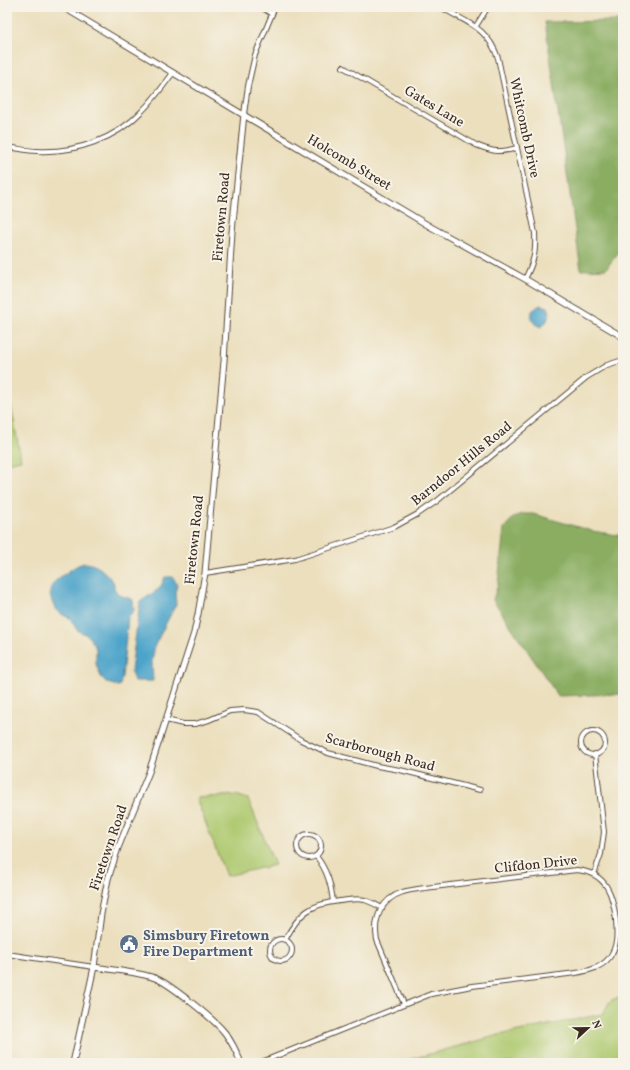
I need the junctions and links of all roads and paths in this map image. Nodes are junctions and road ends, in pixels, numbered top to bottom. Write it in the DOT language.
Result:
graph roads {
  1 [pos="63,7"];
  2 [pos="261,7"];
  3 [pos="275,7"];
  4 [pos="441,7"];
  5 [pos="488,7"];
  6 [pos="272,14"];
  7 [pos="476,26"];
  8 [pos="343,67"];
  9 [pos="174,73"];
  10 [pos="244,114"];
  11 [pos="7,147"];
  12 [pos="517,148"];
  13 [pos="525,279"];
  14 [pos="623,337"];
  15 [pos="623,360"];
  16 [pos="205,573"];
  17 [pos="166,720"];
  18 [pos="595,754"];
  19 [pos="480,790"];
  20 [pos="316,856"];
  21 [pos="594,874"];
  22 [pos="333,902"];
  23 [pos="382,908"];
  24 [pos="285,940"];
  25 [pos="7,954"];
  26 [pos="94,967"];
  27 [pos="404,1004"];
  28 [pos="73,1063"];
  29 [pos="241,1063"];
  30 [pos="259,1063"];
  1 -- 9 [label="street, Holcomb Street"];
  2 -- 6 [label="street"];
  3 -- 6 [label="street, Firetown Road"];
  4 -- 7 [label="street, Whitcomb Drive"];
  5 -- 7 [label="street"];
  6 -- 10 [label="street, Firetown Road"];
  7 -- 12 [label="street, Whitcomb Drive"];
  8 -- 12 [label="street, Gates Lane"];
  9 -- 10 [label="street, Holcomb Street"];
  9 -- 11 [label="street"];
  10 -- 13 [label="street, Holcomb Street"];
  10 -- 16 [label="street, Firetown Road"];
  12 -- 13 [label="street, Whitcomb Drive"];
  13 -- 14 [label="street, Holcomb Street"];
  15 -- 16 [label="street, Barndoor Hills Road"];
  16 -- 17 [label="street, Firetown Road"];
  17 -- 19 [label="street, Scarborough Road"];
  17 -- 26 [label="street, Firetown Road"];
  18 -- 18 [label="street"];
  18 -- 21 [label="street"];
  20 -- 20 [label="street"];
  20 -- 22 [label="street"];
  21 -- 23 [label="street, Clifdon Drive"];
  21 -- 27 [label="street, Clifdon Drive"];
  22 -- 23 [label="street"];
  22 -- 24 [label="street"];
  23 -- 27 [label="street, Clifdon Drive"];
  24 -- 24 [label="street"];
  25 -- 26 [label="street"];
  26 -- 28 [label="street, Firetown Road"];
  26 -- 29 [label="street"];
  27 -- 30 [label="street, Clifdon Drive"];
}
